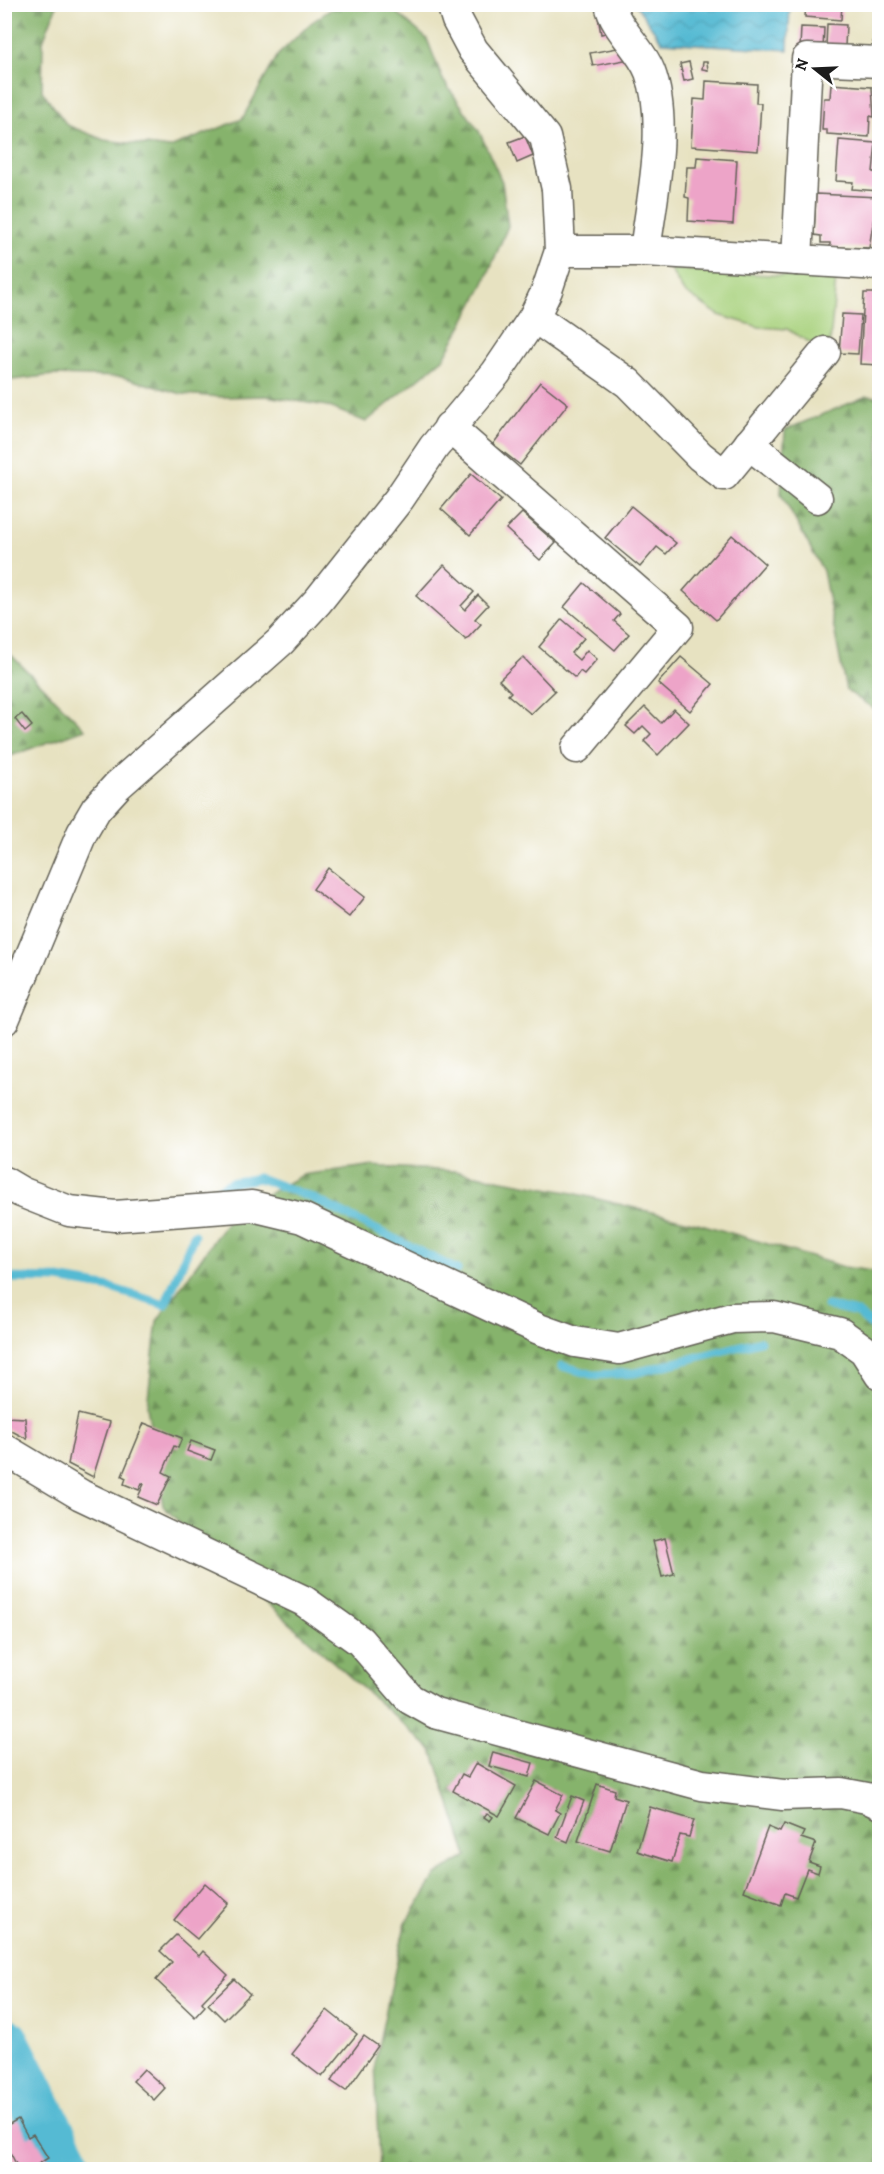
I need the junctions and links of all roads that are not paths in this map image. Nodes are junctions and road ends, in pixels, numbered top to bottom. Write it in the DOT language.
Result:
graph roads {
  1 [pos="452,4"];
  2 [pos="610,4"];
  3 [pos="879,62"];
  4 [pos="560,251"];
  5 [pos="645,251"];
  6 [pos="797,260"];
  7 [pos="879,265"];
  8 [pos="534,317"];
  9 [pos="825,352"];
  10 [pos="449,428"];
  11 [pos="749,444"];
  12 [pos="817,498"];
  13 [pos="577,748"];
  14 [pos="4,1020"];
  15 [pos="4,1182"];
  16 [pos="879,1375"];
  17 [pos="4,1449"];
  18 [pos="879,1804"];
  1 -- 4 [label="street"];
  2 -- 5 [label="street"];
  3 -- 6 [label="street"];
  4 -- 5 [label="street"];
  4 -- 8 [label="street"];
  5 -- 6 [label="street"];
  6 -- 7 [label="street"];
  8 -- 10 [label="street"];
  8 -- 11 [label="street"];
  9 -- 11 [label="street"];
  10 -- 13 [label="street"];
  10 -- 14 [label="street"];
  11 -- 12 [label="street"];
  15 -- 16 [label="street"];
  17 -- 18 [label="street"];
}
